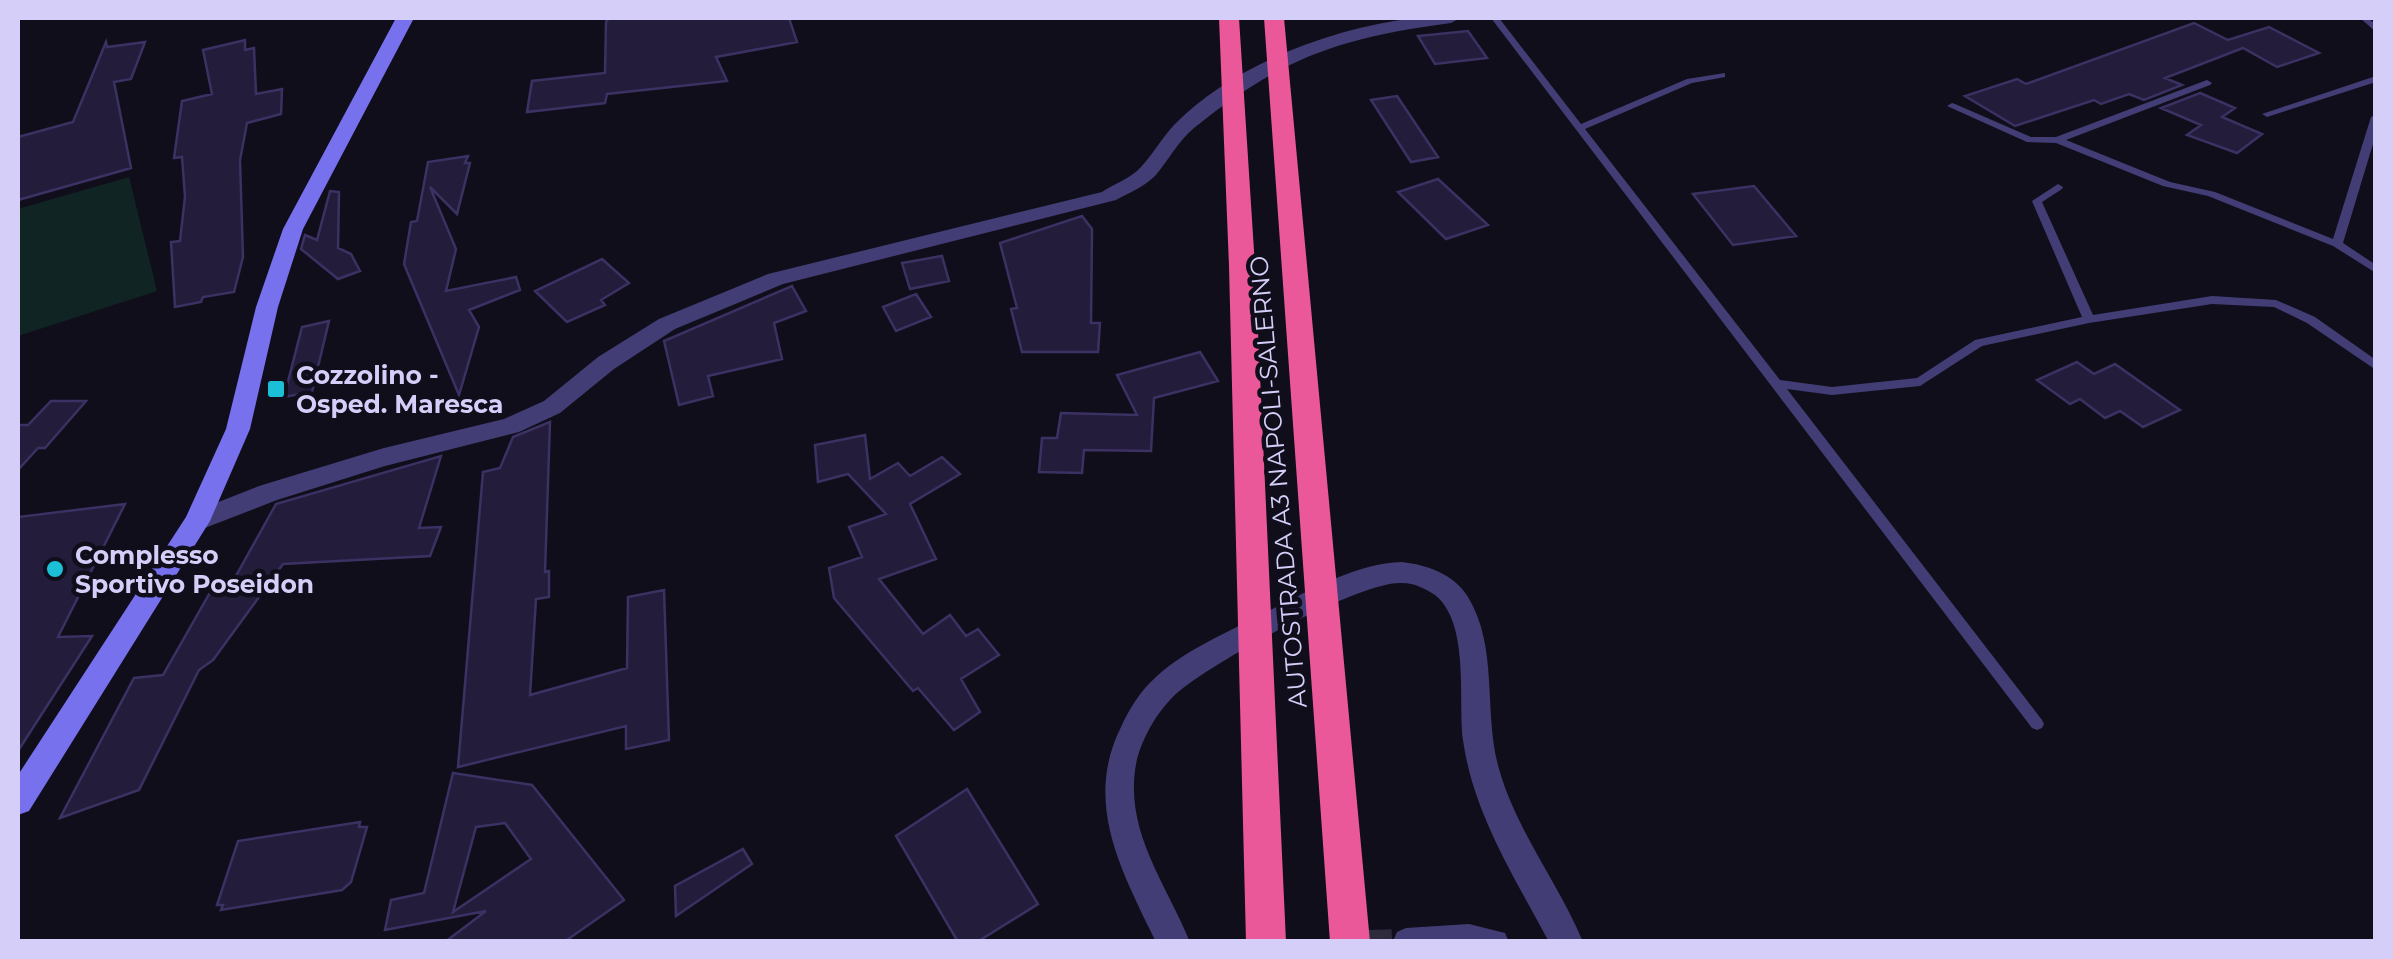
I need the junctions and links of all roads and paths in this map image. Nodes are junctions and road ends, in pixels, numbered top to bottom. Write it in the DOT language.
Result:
graph roads {
  1 [pos="405,18"];
  2 [pos="1274,18"];
  3 [pos="1451,18"];
  4 [pos="1495,18"];
  5 [pos="2364,18"];
  6 [pos="1229,28"];
  7 [pos="2376,30"];
  8 [pos="1722,75"];
  9 [pos="2376,79"];
  10 [pos="2207,83"];
  11 [pos="1952,106"];
  12 [pos="2267,114"];
  13 [pos="2376,117"];
  14 [pos="1580,128"];
  15 [pos="2057,140"];
  16 [pos="2058,187"];
  17 [pos="2337,244"];
  18 [pos="2376,270"];
  19 [pos="2089,319"];
  20 [pos="2376,366"];
  21 [pos="1778,384"];
  22 [pos="196,521"];
  23 [pos="2037,724"];
  24 [pos="18,800"];
  25 [pos="1406,941"];
  26 [pos="1174,942"];
  27 [pos="1266,942"];
  28 [pos="1350,942"];
  29 [pos="1496,942"];
  30 [pos="1567,942"];
  1 -- 22 [label="main road"];
  2 -- 28 [label="highway, AUTOSTRADA A3 NAPOLI-SALERNO"];
  3 -- 22 [label="street"];
  4 -- 14 [label="lane"];
  5 -- 7 [label="lane"];
  6 -- 27 [label="highway, AUTOSTRADA A3 NAPOLI-SALERNO"];
  8 -- 14 [label="lane"];
  9 -- 12 [label="lane"];
  10 -- 15 [label="lane"];
  11 -- 15 [label="lane"];
  13 -- 17 [label="lane"];
  14 -- 21 [label="lane"];
  15 -- 17 [label="lane"];
  16 -- 19 [label="lane"];
  17 -- 18 [label="lane"];
  19 -- 20 [label="lane"];
  19 -- 21 [label="lane"];
  21 -- 23 [label="lane"];
  22 -- 24 [label="main road"];
  25 -- 29 [label="street"];
  26 -- 30 [label="street"];
}
